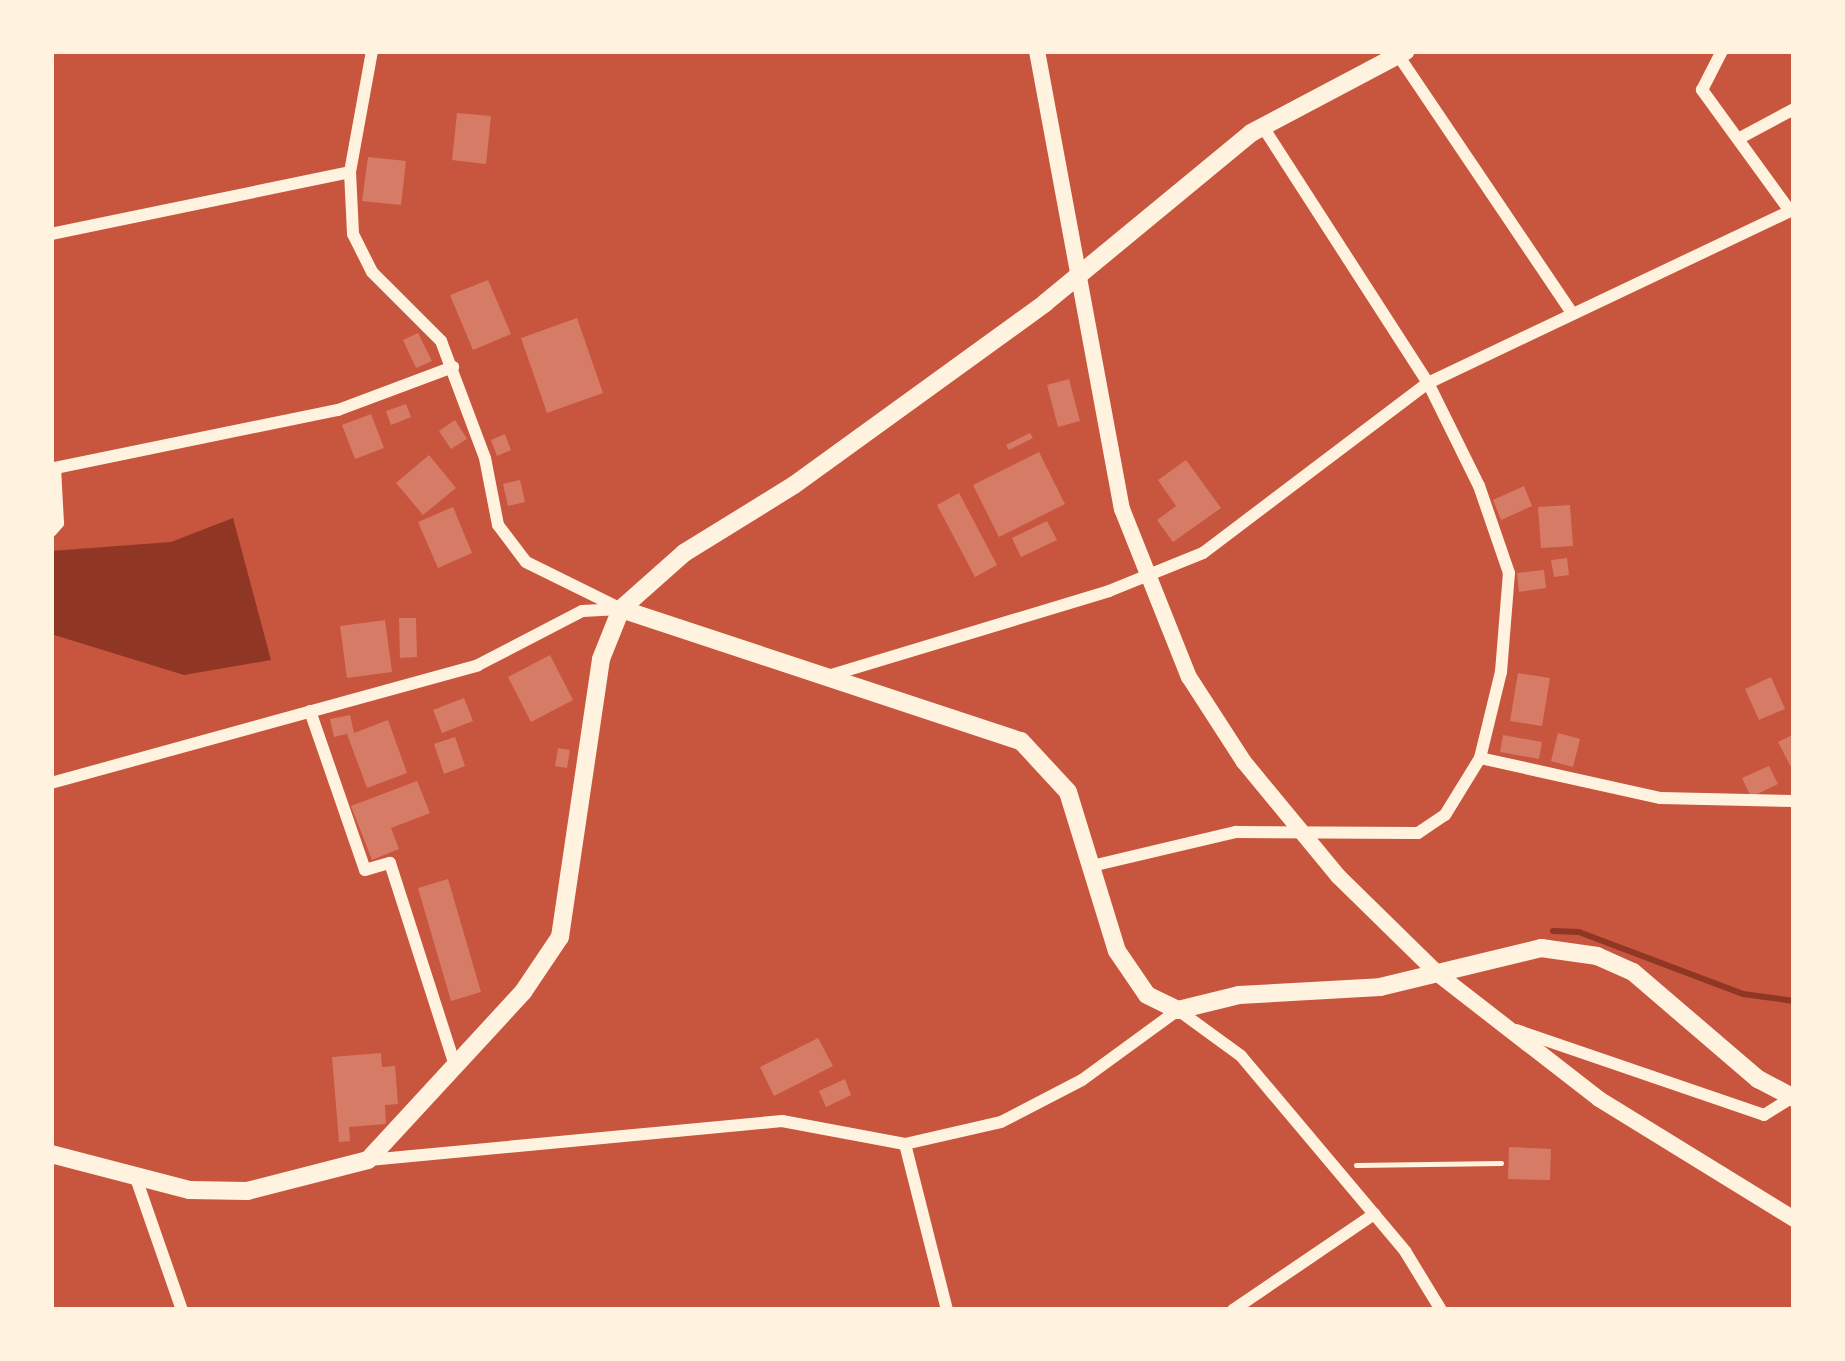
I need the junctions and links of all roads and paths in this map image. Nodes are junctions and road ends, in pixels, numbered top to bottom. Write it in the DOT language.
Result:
graph roads {
  1 [pos="372,51"];
  2 [pos="1036,51"];
  3 [pos="1722,51"];
  4 [pos="1402,53"];
  5 [pos="1794,109"];
  6 [pos="1262,125"];
  7 [pos="1738,139"];
  8 [pos="350,172"];
  9 [pos="51,234"];
  10 [pos="1075,279"];
  11 [pos="1570,310"];
  12 [pos="452,367"];
  13 [pos="1428,383"];
  14 [pos="51,531"];
  15 [pos="621,609"];
  16 [pos="821,678"];
  17 [pos="310,711"];
  18 [pos="1480,758"];
  19 [pos="51,783"];
  20 [pos="1794,801"];
  21 [pos="1096,865"];
  22 [pos="1438,974"];
  23 [pos="1178,1010"];
  24 [pos="1504,1026"];
  25 [pos="454,1066"];
  26 [pos="1793,1097"];
  27 [pos="905,1144"];
  28 [pos="51,1154"];
  29 [pos="368,1160"];
  30 [pos="1501,1162"];
  31 [pos="1332,1165"];
  32 [pos="137,1181"];
  33 [pos="1374,1214"];
  34 [pos="1794,1219"];
  35 [pos="182,1310"];
  36 [pos="947,1310"];
  37 [pos="1233,1310"];
  38 [pos="1441,1310"];
  1 -- 8 [label="street"];
  2 -- 10 [label="street"];
  3 -- 7 [label="street"];
  4 -- 6 [label="main road"];
  4 -- 11 [label="street"];
  5 -- 7 [label="street"];
  6 -- 10 [label="main road"];
  6 -- 13 [label="street"];
  7 -- 11 [label="street"];
  8 -- 9 [label="street"];
  8 -- 12 [label="street"];
  10 -- 15 [label="main road"];
  10 -- 22 [label="street"];
  11 -- 13 [label="street"];
  12 -- 14 [label="street"];
  12 -- 15 [label="street"];
  13 -- 16 [label="street"];
  13 -- 18 [label="street"];
  15 -- 16 [label="main road"];
  15 -- 17 [label="street"];
  15 -- 25 [label="main road"];
  16 -- 21 [label="main road"];
  17 -- 19 [label="street"];
  17 -- 25 [label="street"];
  18 -- 20 [label="street"];
  18 -- 21 [label="street"];
  21 -- 23 [label="main road"];
  22 -- 23 [label="main road"];
  22 -- 24 [label="street"];
  22 -- 26 [label="main road"];
  23 -- 27 [label="street"];
  23 -- 31 [label="street"];
  24 -- 26 [label="street"];
  24 -- 34 [label="street"];
  25 -- 29 [label="main road"];
  27 -- 29 [label="street"];
  27 -- 36 [label="street"];
  28 -- 32 [label="main road"];
  29 -- 32 [label="main road"];
  30 -- 31 [label="path"];
  31 -- 33 [label="street"];
  32 -- 35 [label="street"];
  33 -- 37 [label="street"];
  33 -- 38 [label="street"];
}
